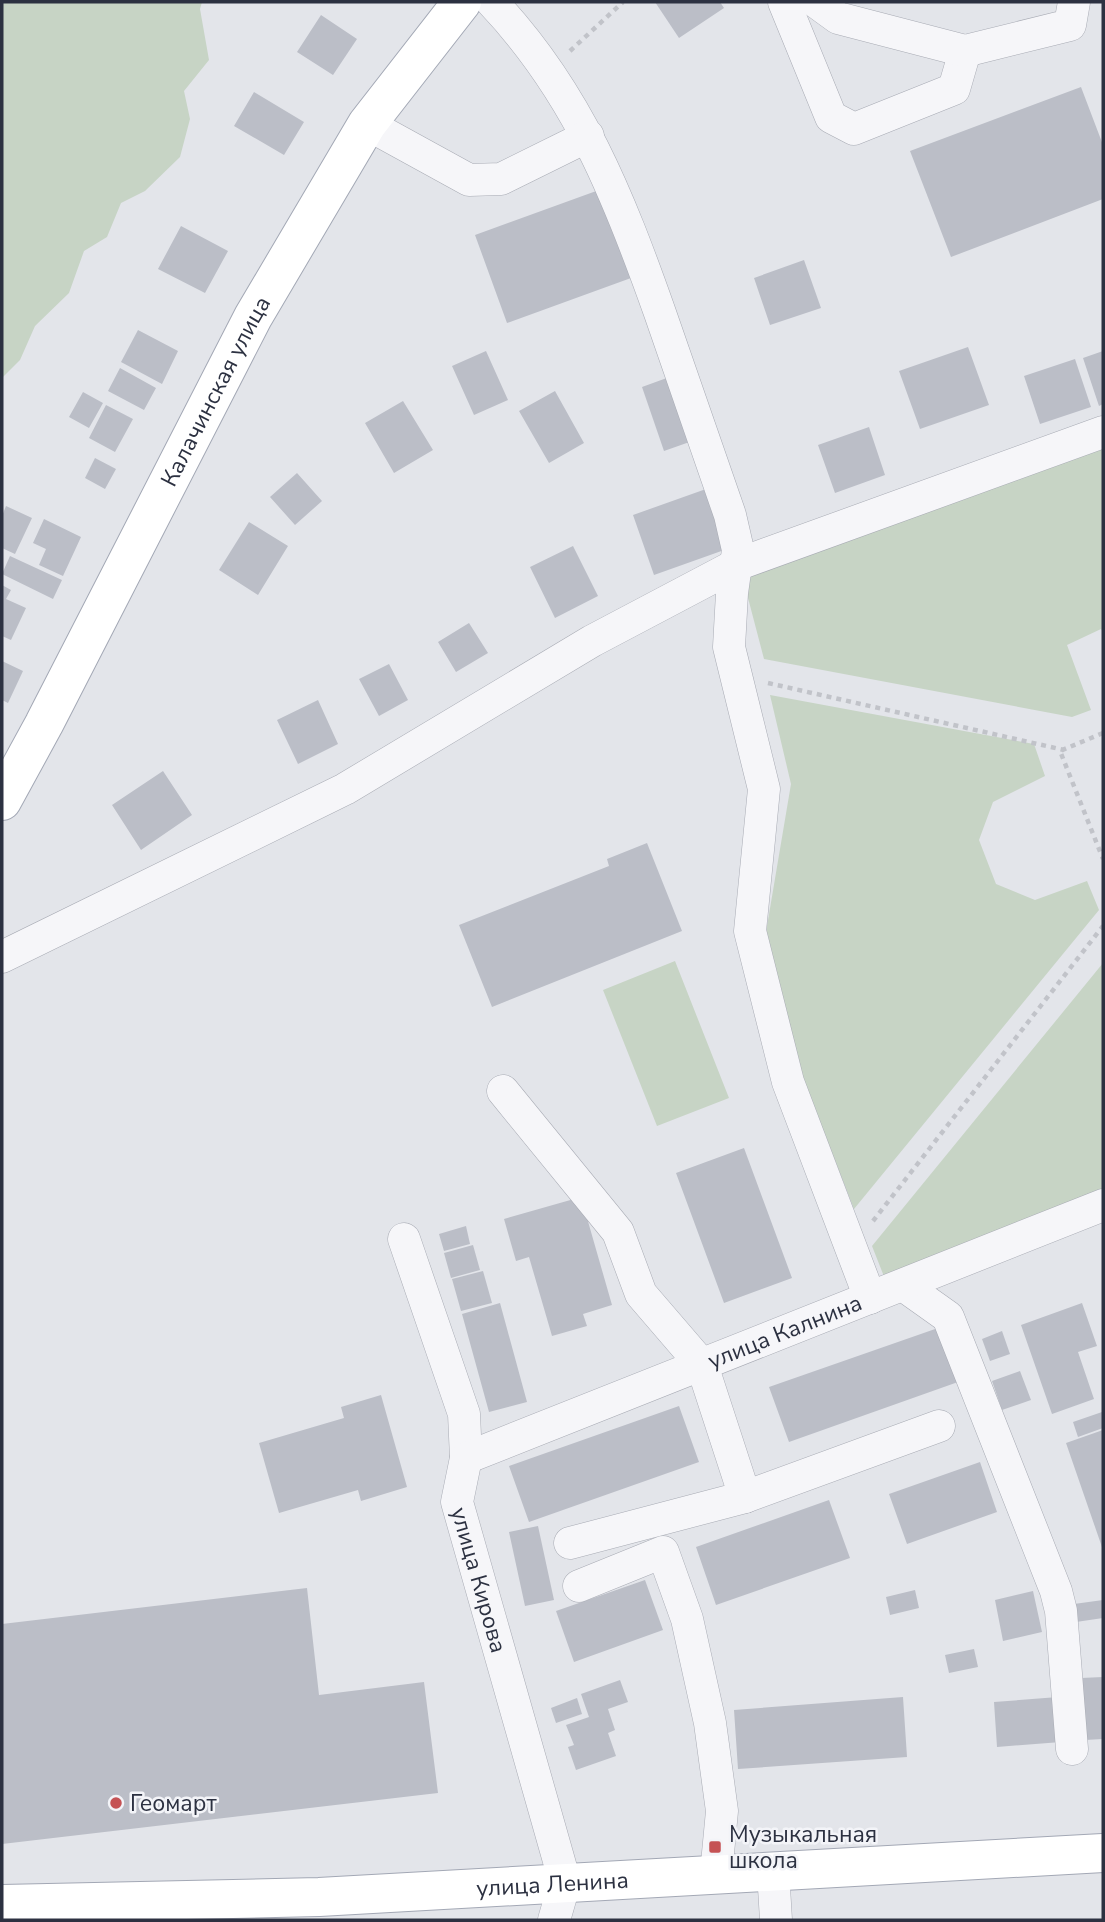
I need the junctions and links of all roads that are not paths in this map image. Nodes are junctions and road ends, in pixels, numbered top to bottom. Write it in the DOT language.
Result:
graph roads {
  1 [pos="462,2"];
  2 [pos="492,2"];
  3 [pos="784,2"];
  4 [pos="816,2"];
  5 [pos="1074,2"];
  6 [pos="965,51"];
  7 [pos="367,124"];
  8 [pos="588,136"];
  9 [pos="1103,432"];
  10 [pos="736,565"];
  11 [pos="2,801"];
  12 [pos="2,957"];
  13 [pos="503,1091"];
  14 [pos="1103,1206"];
  15 [pos="404,1240"];
  16 [pos="903,1285"];
  17 [pos="870,1298"];
  18 [pos="702,1365"];
  19 [pos="939,1426"];
  20 [pos="467,1458"];
  21 [pos="745,1497"];
  22 [pos="570,1543"];
  23 [pos="579,1586"];
  24 [pos="1072,1749"];
  25 [pos="1103,1853"];
  26 [pos="772,1871"];
  27 [pos="716,1874"];
  28 [pos="565,1882"];
  29 [pos="2,1904"];
  30 [pos="320,1909"];
  31 [pos="554,1920"];
  32 [pos="776,1920"];
  1 -- 7 [label="main road, Калачинская улица"];
  2 -- 8 [label="street"];
  3 -- 6 [label="street"];
  4 -- 6 [label="street"];
  5 -- 6 [label="street"];
  7 -- 8 [label="street"];
  7 -- 11 [label="main road, Калачинская улица"];
  8 -- 10 [label="street"];
  9 -- 10 [label="street"];
  10 -- 12 [label="street"];
  10 -- 17 [label="street"];
  13 -- 18 [label="street"];
  14 -- 16 [label="street, улица Калнина"];
  15 -- 20 [label="street, улица Кирова"];
  16 -- 17 [label="street, улица Калнина"];
  16 -- 24 [label="street"];
  17 -- 18 [label="street, улица Калнина"];
  18 -- 20 [label="street, улица Калнина"];
  18 -- 21 [label="street"];
  19 -- 21 [label="street"];
  20 -- 28 [label="street, улица Кирова"];
  21 -- 22 [label="street"];
  23 -- 27 [label="street"];
  25 -- 26 [label="main road, улица Ленина"];
  26 -- 27 [label="main road, улица Ленина"];
  26 -- 32 [label="street"];
  27 -- 28 [label="main road, улица Ленина"];
  28 -- 30 [label="main road, улица Ленина"];
  28 -- 31 [label="street"];
  29 -- 30 [label="main road, улица Ленина"];
}
